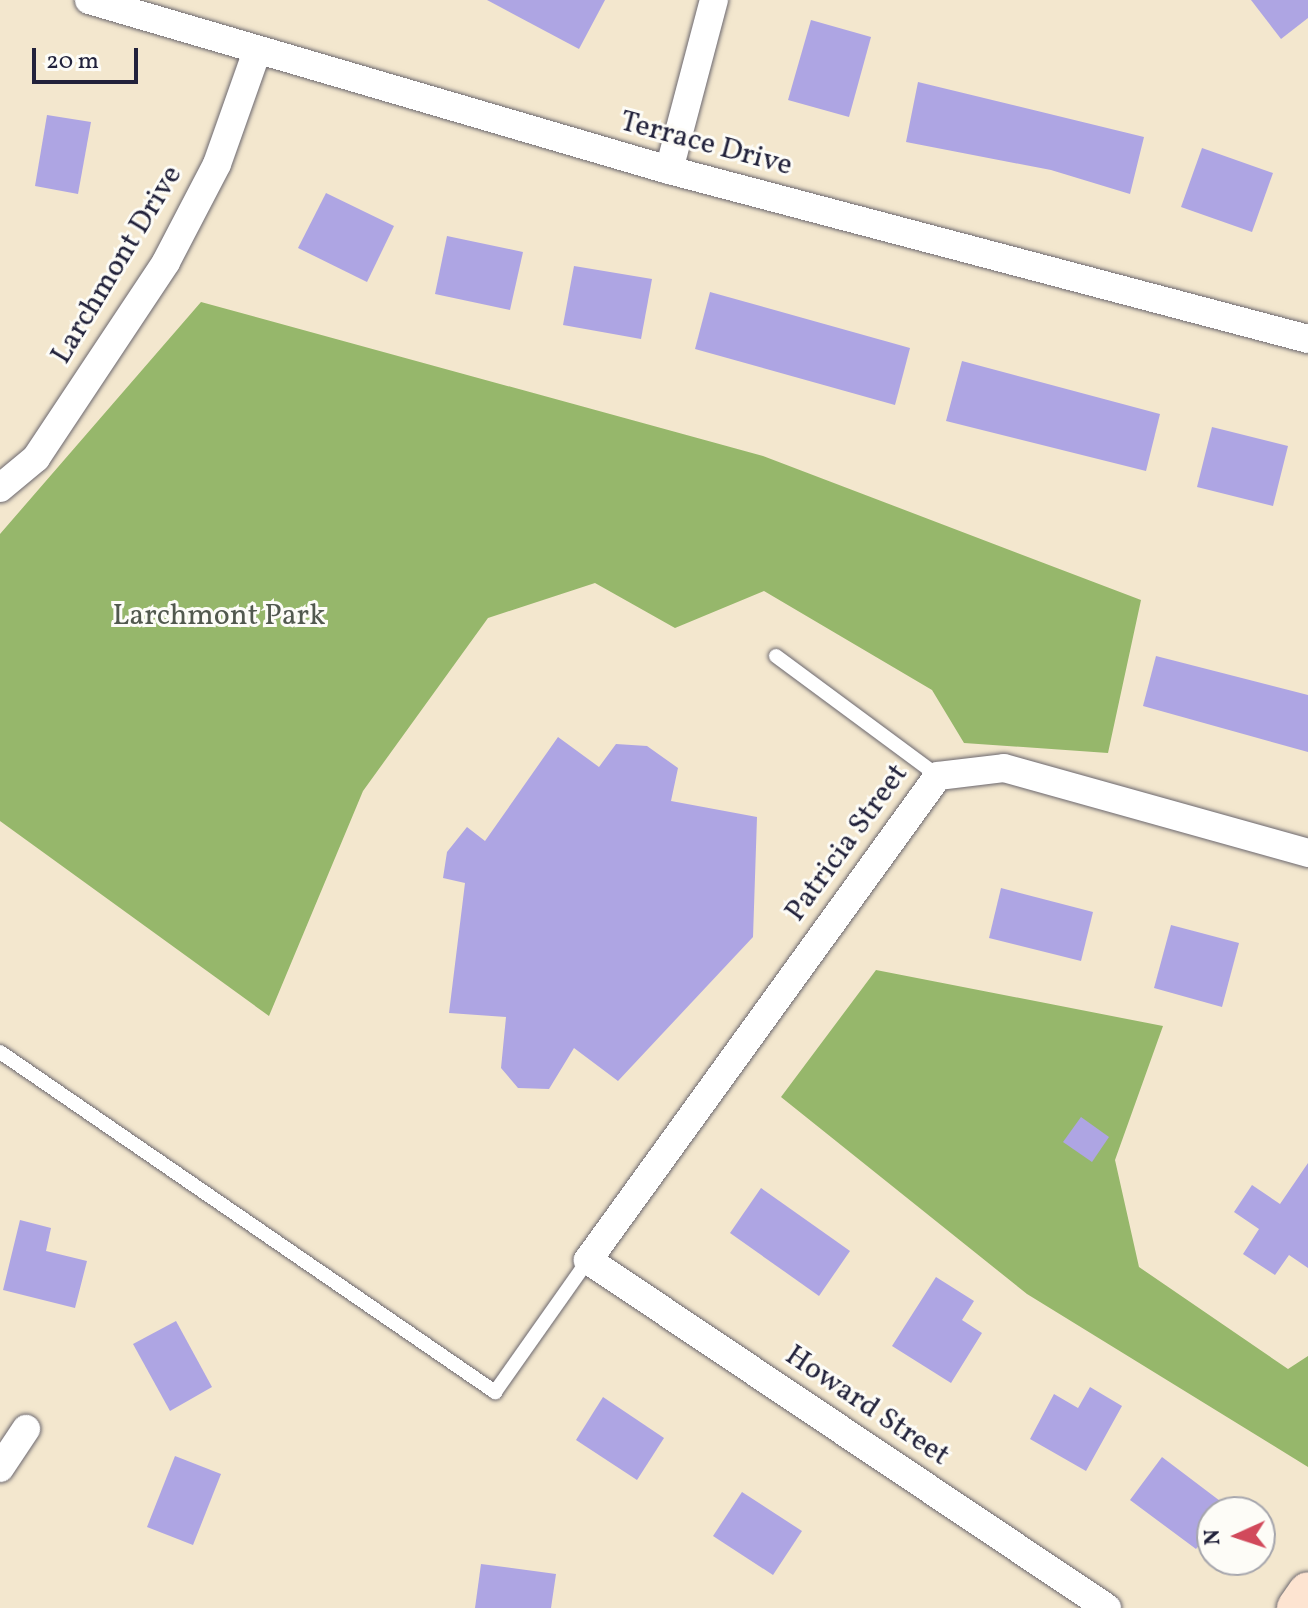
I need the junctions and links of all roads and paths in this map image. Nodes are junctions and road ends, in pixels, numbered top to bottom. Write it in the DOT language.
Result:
graph roads {
  1 [pos="89,0"];
  2 [pos="714,0"];
  3 [pos="256,54"];
  4 [pos="669,170"];
  5 [pos="1308,339"];
  6 [pos="0,488"];
  7 [pos="776,656"];
  8 [pos="938,776"];
  9 [pos="1308,853"];
  10 [pos="0,1052"];
  11 [pos="588,1260"];
  12 [pos="26,1429"];
  13 [pos="0,1468"];
  14 [pos="1308,1592"];
  15 [pos="1107,1608"];
  16 [pos="1297,1608"];
  1 -- 3 [label="street, Terrace Drive"];
  2 -- 4 [label="street"];
  3 -- 4 [label="street, Terrace Drive"];
  3 -- 6 [label="street, Larchmont Drive"];
  4 -- 5 [label="street, Terrace Drive"];
  7 -- 8 [label="lane"];
  8 -- 9 [label="street, Patricia Street"];
  8 -- 11 [label="street, Patricia Street"];
  10 -- 11 [label="lane"];
  11 -- 15 [label="street, Howard Street"];
  12 -- 13 [label="street"];
  14 -- 16 [label="main road"];
}
